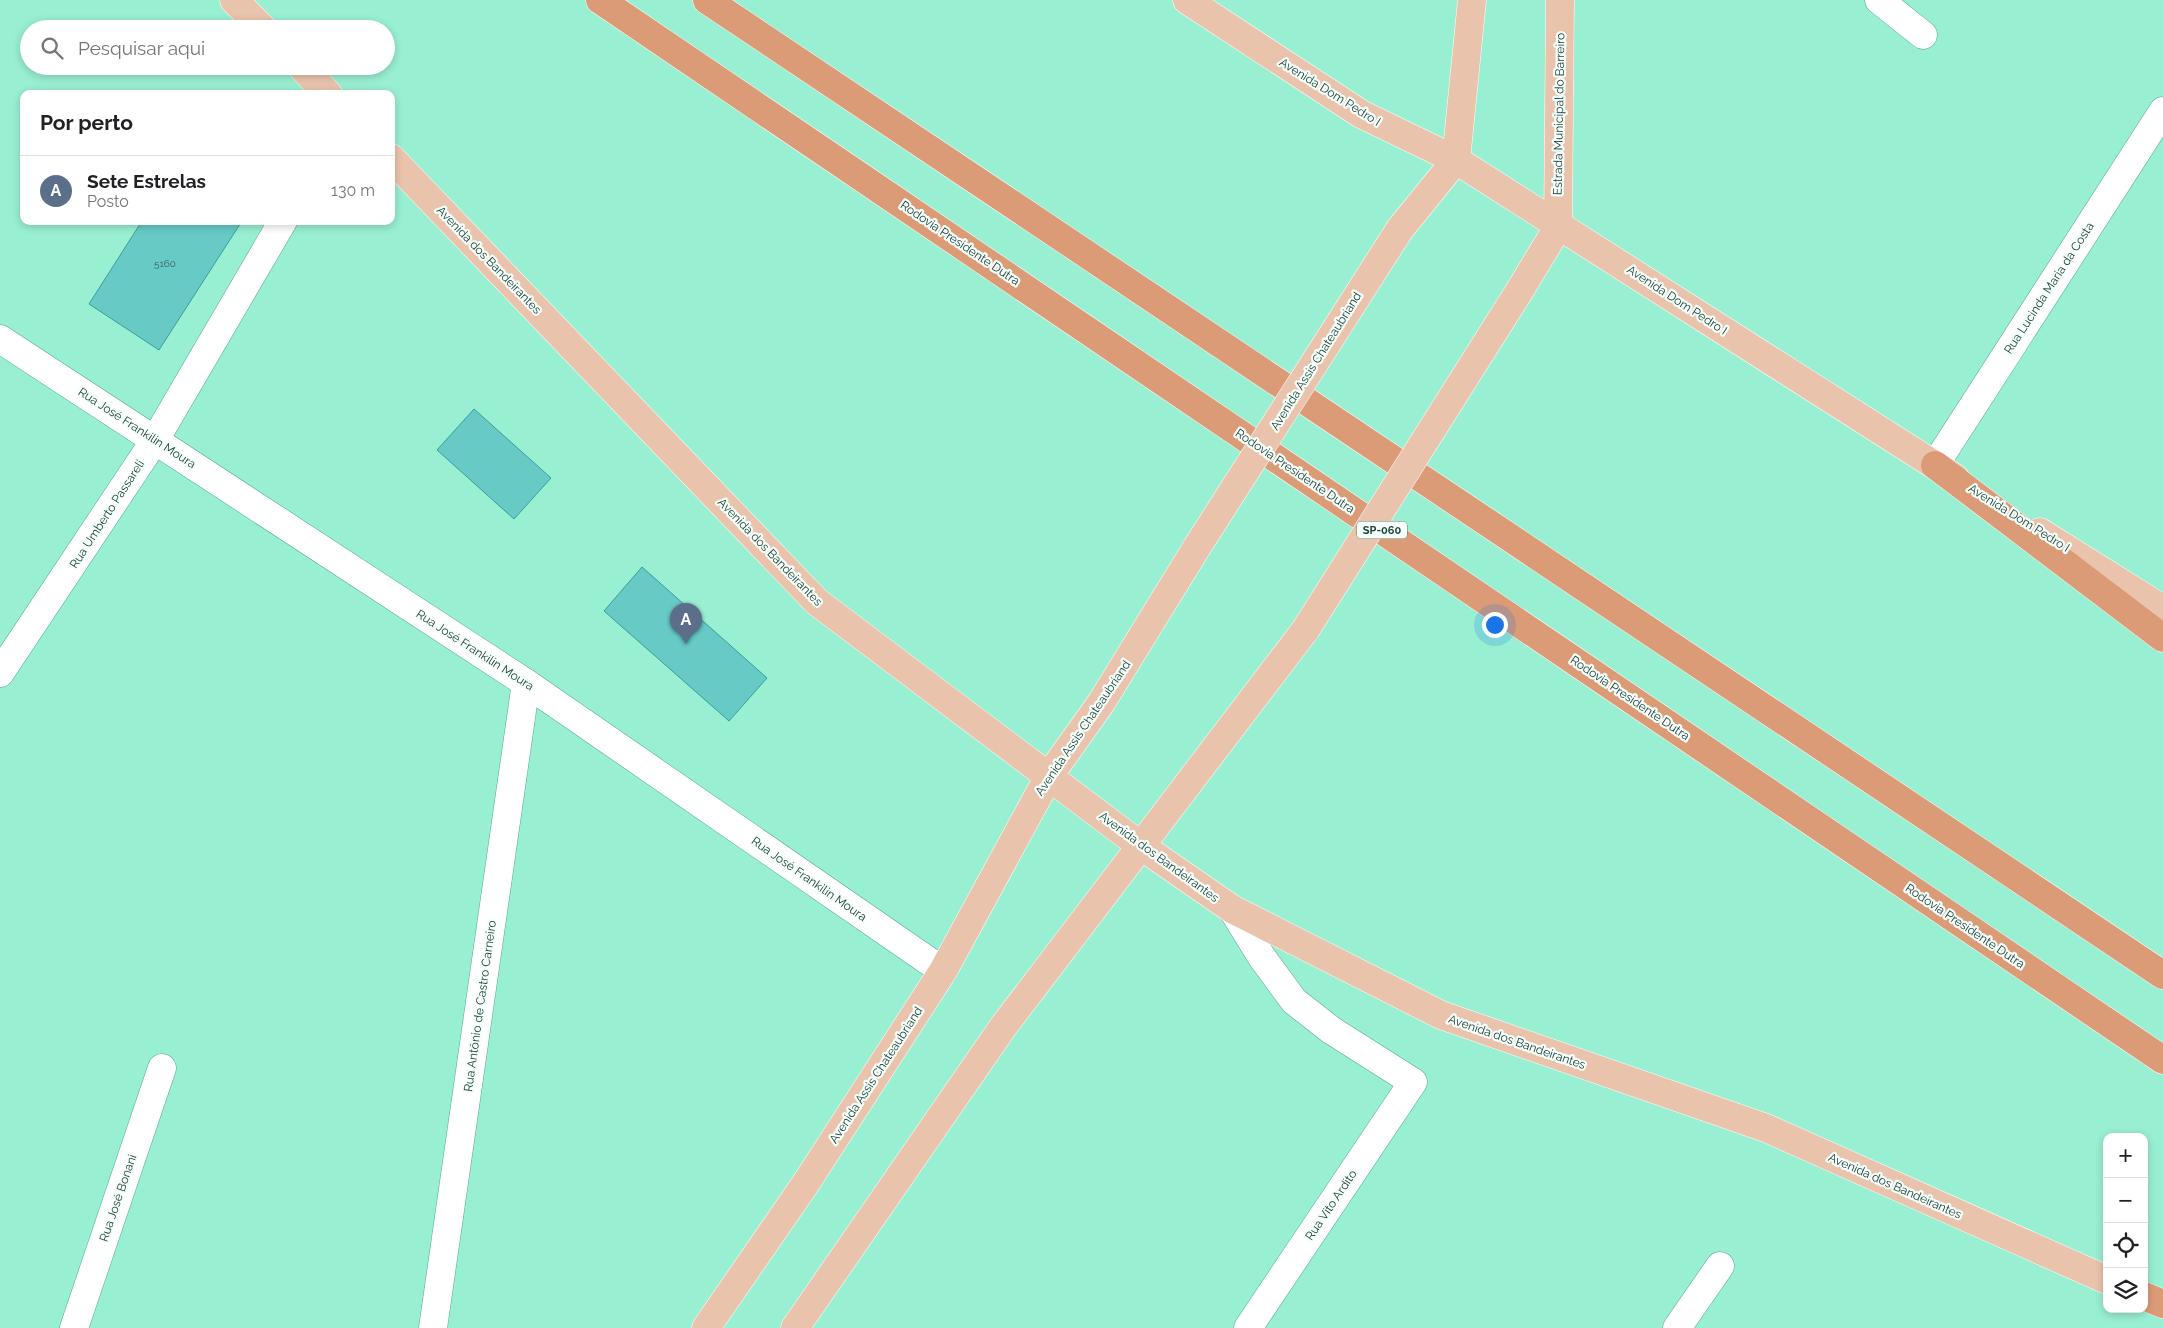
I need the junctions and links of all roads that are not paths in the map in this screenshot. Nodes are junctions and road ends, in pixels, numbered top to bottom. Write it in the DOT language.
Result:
graph roads {
  1 [pos="234,0"];
  2 [pos="600,0"];
  3 [pos="707,0"];
  4 [pos="1187,0"];
  5 [pos="1472,0"];
  6 [pos="1560,0"];
  7 [pos="1879,0"];
  8 [pos="254,20"];
  9 [pos="1923,35"];
  10 [pos="310,75"];
  11 [pos="324,90"];
  12 [pos="2163,111"];
  13 [pos="1456,160"];
  14 [pos="395,162"];
  15 [pos="282,225"];
  16 [pos="1558,227"];
  17 [pos="0,339"];
  18 [pos="155,440"];
  19 [pos="1935,465"];
  20 [pos="2163,609"];
  21 [pos="2163,638"];
  22 [pos="0,674"];
  23 [pos="526,684"];
  24 [pos="1049,776"];
  25 [pos="1141,846"];
  26 [pos="1232,909"];
  27 [pos="943,971"];
  28 [pos="2163,975"];
  29 [pos="2163,1060"];
  30 [pos="162,1068"];
  31 [pos="1720,1266"];
  32 [pos="2103,1278"];
  33 [pos="2148,1298"];
  34 [pos="2148,1300"];
  35 [pos="2163,1304"];
  36 [pos="2163,1309"];
  37 [pos="74,1328"];
  38 [pos="433,1328"];
  39 [pos="706,1328"];
  40 [pos="795,1328"];
  41 [pos="1248,1328"];
  42 [pos="1677,1328"];
  1 -- 8 [label="main road"];
  2 -- 29 [label="highway, Rodovia Presidente Dutra / SP-060"];
  3 -- 28 [label="highway"];
  4 -- 13 [label="main road, Avenida Dom Pedro I"];
  5 -- 13 [label="main road"];
  6 -- 16 [label="main road, Estrada Municipal do Barreiro"];
  7 -- 9 [label="street"];
  10 -- 11 [label="main road"];
  12 -- 19 [label="street, Rua Lucinda Maria da Costa"];
  13 -- 16 [label="main road, Avenida Dom Pedro I"];
  13 -- 24 [label="main road, Avenida Assis Chateaubriand, bridge"];
  14 -- 24 [label="main road, Avenida dos Bandeirantes"];
  15 -- 18 [label="street, Rua Umberto Passareli"];
  16 -- 19 [label="main road, Avenida Dom Pedro I"];
  16 -- 25 [label="main road, bridge"];
  17 -- 18 [label="street, Rua José Frankilin Moura"];
  18 -- 22 [label="street, Rua Umberto Passareli"];
  18 -- 23 [label="street, Rua José Frankilin Moura"];
  19 -- 20 [label="main road, Avenida Dom Pedro I"];
  19 -- 21 [label="highway"];
  23 -- 27 [label="street, Rua José Frankilin Moura"];
  23 -- 38 [label="street, Rua Antônio de Castro Carneiro"];
  24 -- 25 [label="main road, Avenida dos Bandeirantes"];
  24 -- 27 [label="main road, Avenida Assis Chateaubriand"];
  25 -- 26 [label="main road, Avenida dos Bandeirantes"];
  25 -- 40 [label="main road"];
  26 -- 32 [label="main road, Avenida dos Bandeirantes"];
  26 -- 41 [label="street, Rua Vito Ardito"];
  27 -- 39 [label="main road, Avenida Assis Chateaubriand"];
  30 -- 37 [label="street, Rua José Bonani"];
  31 -- 42 [label="street"];
  33 -- 35 [label="highway"];
  34 -- 36 [label="main road"];
}
